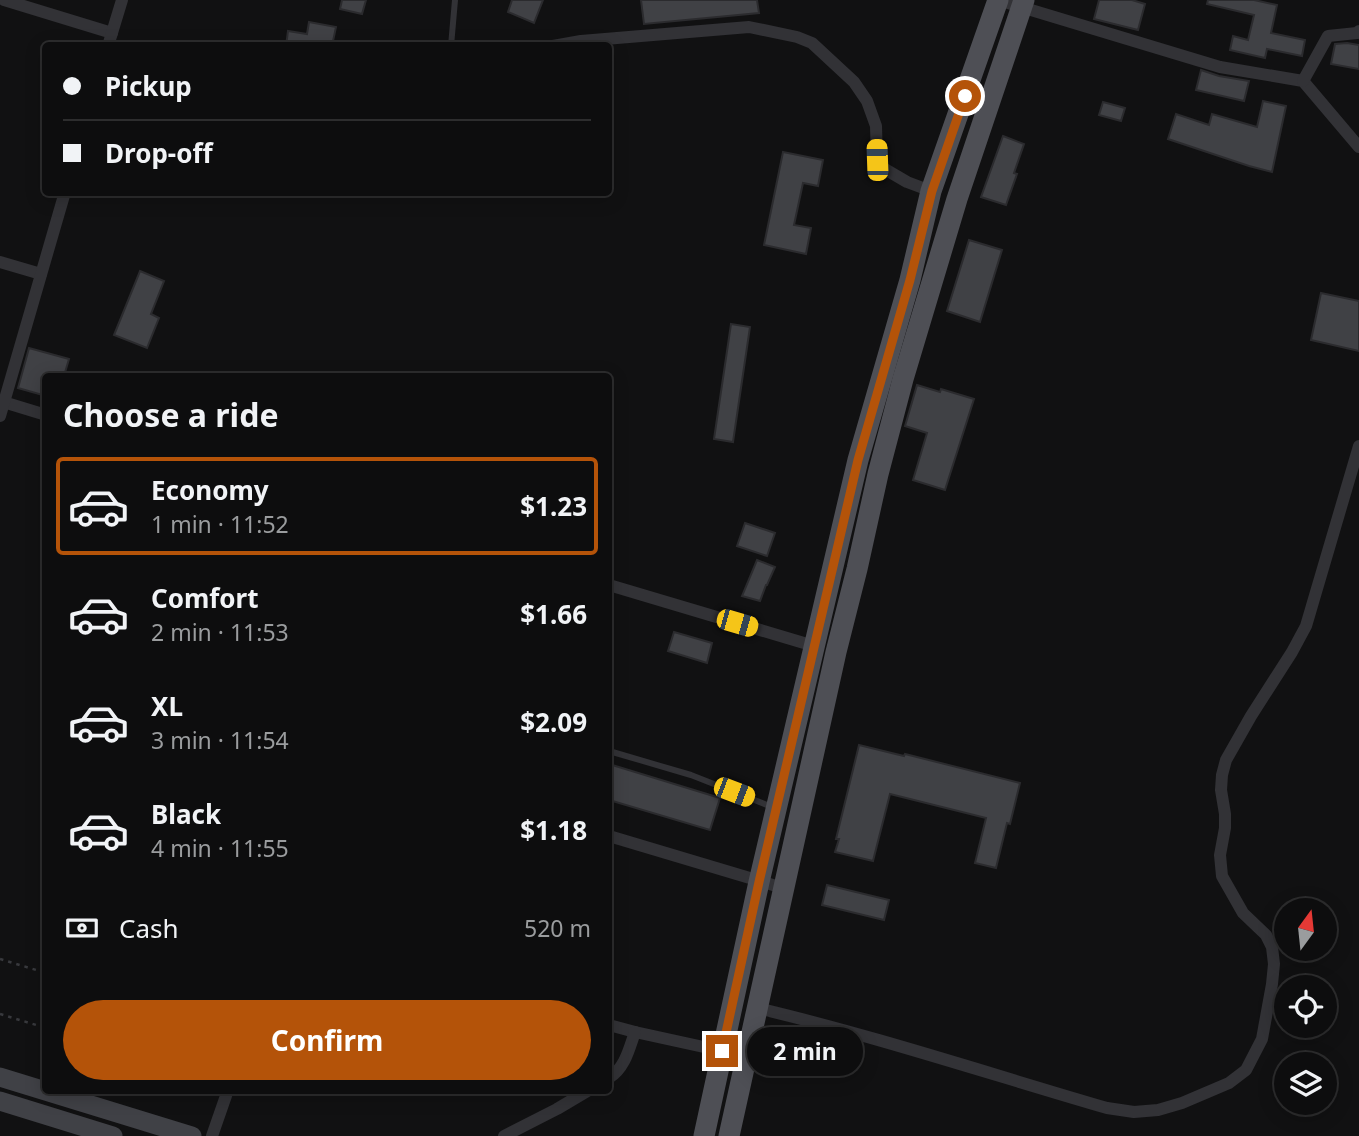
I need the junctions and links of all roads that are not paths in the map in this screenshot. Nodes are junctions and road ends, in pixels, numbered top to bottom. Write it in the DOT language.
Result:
graph roads {
  1 [pos="4,0"];
  2 [pos="122,0"];
  3 [pos="455,0"];
  4 [pos="998,0"];
  5 [pos="1023,4"];
  6 [pos="1359,31"];
  7 [pos="110,39"];
  8 [pos="451,42"];
  9 [pos="575,42"];
  10 [pos="1303,81"];
  11 [pos="1359,147"];
  12 [pos="932,191"];
  13 [pos="64,196"];
  14 [pos="0,262"];
  15 [pos="41,274"];
  16 [pos="2,402"];
  17 [pos="42,414"];
  18 [pos="0,416"];
  19 [pos="1359,446"];
  20 [pos="612,586"];
  21 [pos="836,602"];
  22 [pos="814,646"];
  23 [pos="612,752"];
  24 [pos="777,809"];
  25 [pos="612,837"];
  26 [pos="759,882"];
  27 [pos="783,888"];
  28 [pos="757,1008"];
  29 [pos="612,1026"];
  30 [pos="635,1032"];
  31 [pos="722,1051"];
  32 [pos="612,1076"];
  33 [pos="0,1077"];
  34 [pos="42,1090"];
  35 [pos="55,1094"];
  36 [pos="227,1094"];
  37 [pos="582,1094"];
  38 [pos="0,1101"];
  39 [pos="113,1136"];
  40 [pos="192,1136"];
  41 [pos="212,1136"];
  42 [pos="504,1136"];
  43 [pos="704,1136"];
  44 [pos="729,1136"];
  1 -- 7 [label="street"];
  2 -- 7 [label="street"];
  3 -- 8 [label="lane"];
  4 -- 5 [label="street"];
  4 -- 12 [label="main road"];
  5 -- 10 [label="street"];
  5 -- 21 [label="main road"];
  6 -- 10 [label="street"];
  9 -- 12 [label="street"];
  10 -- 11 [label="street"];
  12 -- 21 [label="main road"];
  13 -- 15 [label="street"];
  14 -- 15 [label="street"];
  15 -- 16 [label="street"];
  16 -- 17 [label="street"];
  16 -- 18 [label="street"];
  19 -- 28 [label="street"];
  20 -- 22 [label="street"];
  21 -- 22 [label="main road"];
  21 -- 27 [label="main road"];
  22 -- 24 [label="main road"];
  23 -- 24 [label="lane"];
  24 -- 26 [label="main road"];
  25 -- 26 [label="street"];
  26 -- 27 [label="street"];
  26 -- 31 [label="main road"];
  27 -- 28 [label="main road"];
  28 -- 44 [label="main road"];
  29 -- 30 [label="street"];
  30 -- 31 [label="street"];
  30 -- 32 [label="street"];
  31 -- 43 [label="main road"];
  33 -- 34 [label="street"];
  35 -- 40 [label="street"];
  36 -- 41 [label="street"];
  37 -- 42 [label="street"];
  38 -- 39 [label="street"];
}
